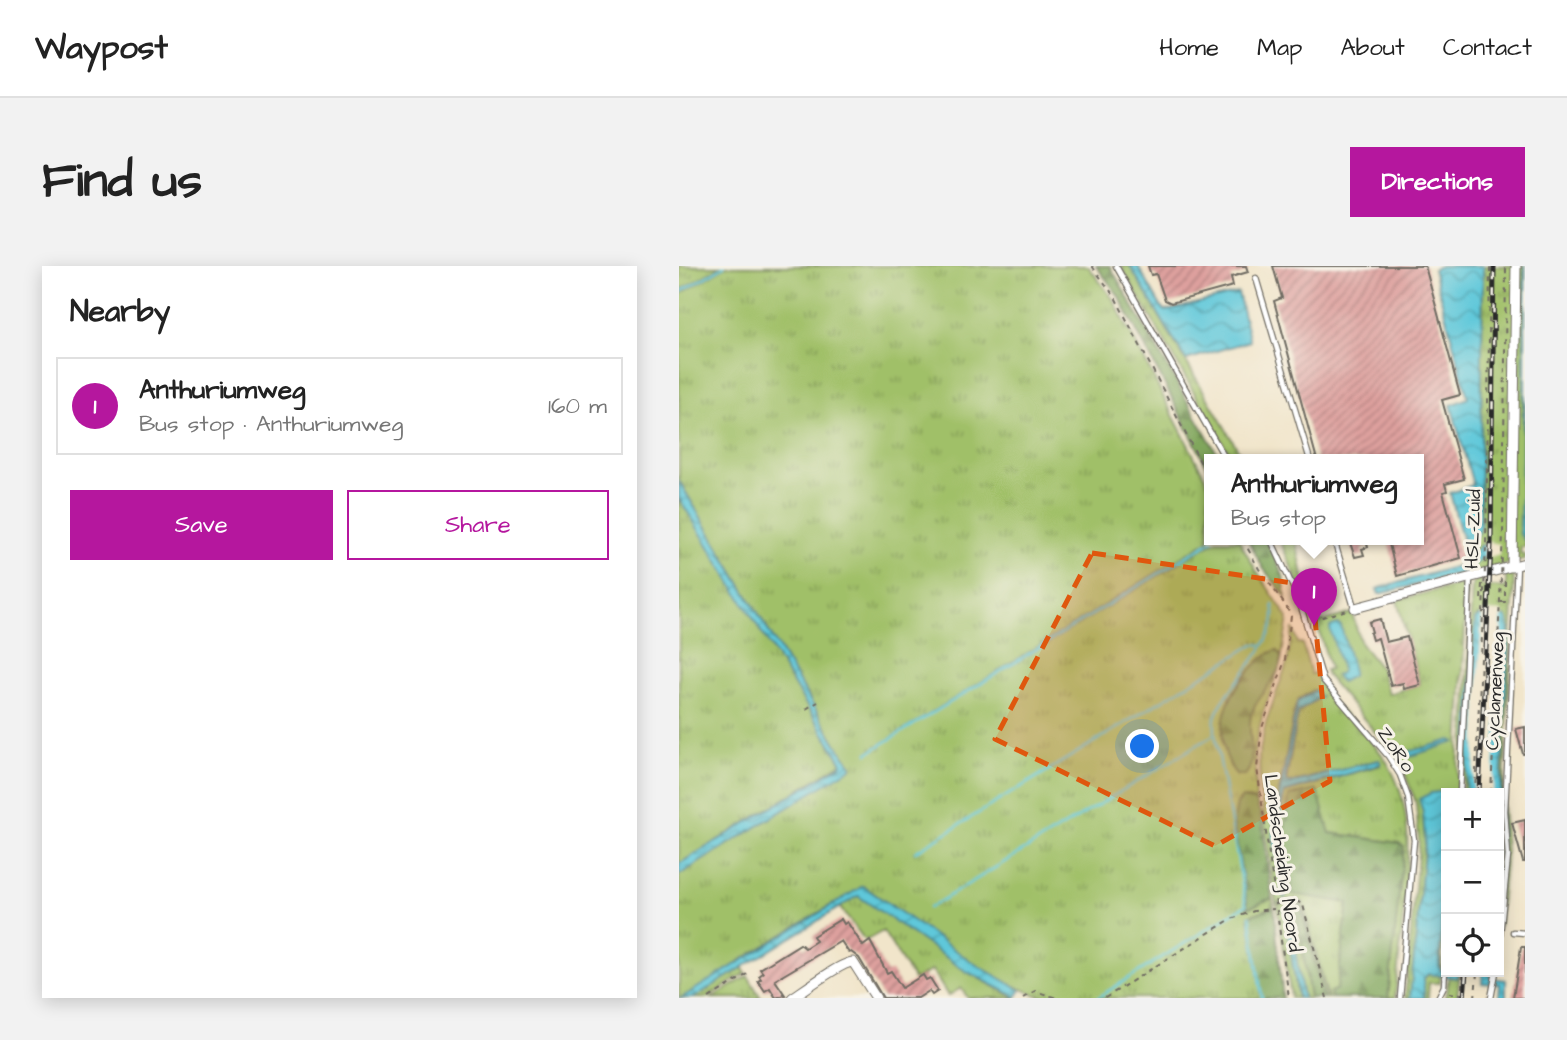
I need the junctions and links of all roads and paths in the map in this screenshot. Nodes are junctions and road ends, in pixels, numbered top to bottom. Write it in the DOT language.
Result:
graph roads {
  1 [pos="1092,266"];
  2 [pos="1116,266"];
  3 [pos="1490,266"];
  4 [pos="1506,266"];
  5 [pos="1515,266"];
  6 [pos="1256,278"];
  7 [pos="1223,454"];
  8 [pos="1308,454"];
  9 [pos="1204,469"];
  10 [pos="1246,545"];
  11 [pos="1273,545"];
  12 [pos="1336,545"];
  13 [pos="1518,565"];
  14 [pos="1470,577"];
  15 [pos="1482,585"];
  16 [pos="1505,587"];
  17 [pos="1484,601"];
  18 [pos="1501,602"];
  19 [pos="1355,608"];
  20 [pos="1306,621"];
  21 [pos="1291,625"];
  22 [pos="818,702"];
  23 [pos="806,709"];
  24 [pos="1460,788"];
  25 [pos="1475,788"];
  26 [pos="1491,788"];
  27 [pos="1275,904"];
  28 [pos="1275,908"];
  29 [pos="1502,914"];
  30 [pos="1513,932"];
  31 [pos="1525,933"];
  32 [pos="751,972"];
  33 [pos="1445,977"];
  34 [pos="1463,977"];
  35 [pos="1477,977"];
  36 [pos="1495,977"];
  37 [pos="1445,993"];
  38 [pos="1461,994"];
  39 [pos="709,998"];
  40 [pos="792,998"];
  41 [pos="876,998"];
  42 [pos="1023,998"];
  43 [pos="1057,998"];
  44 [pos="1105,998"];
  45 [pos="1289,998"];
  46 [pos="1327,998"];
  47 [pos="1400,998"];
  48 [pos="1438,998"];
  49 [pos="1461,998"];
  50 [pos="1475,998"];
  51 [pos="1491,998"];
  1 -- 9 [label="path"];
  2 -- 7 [label="lane"];
  3 -- 17 [label="path, HSL-Zuid, bridge"];
  4 -- 18 [label="path, HSL-Zuid, bridge"];
  5 -- 13 [label="street, Cyclamenweg"];
  6 -- 8 [label="lane"];
  10 -- 21 [label="path"];
  11 -- 20 [label="lane, ZoRo"];
  12 -- 19 [label="lane"];
  13 -- 14 [label="street"];
  13 -- 29 [label="lane, Cyclamenweg"];
  14 -- 19 [label="street"];
  14 -- 24 [label="lane"];
  15 -- 17 [label="path, bridge"];
  16 -- 18 [label="path, bridge"];
  17 -- 25 [label="path, HSL-Zuid, bridge"];
  18 -- 26 [label="path, HSL-Zuid, bridge"];
  19 -- 20 [label="path"];
  20 -- 21 [label="path"];
  20 -- 47 [label="lane, ZoRo"];
  21 -- 27 [label="path, Landscheiding Noord"];
  22 -- 23 [label="path"];
  27 -- 28 [label="path, Landscheiding Noord"];
  27 -- 46 [label="path"];
  28 -- 44 [label="path"];
  28 -- 45 [label="path, Landscheiding Noord"];
  30 -- 31 [label="lane"];
  32 -- 39 [label="path"];
  33 -- 48 [label="lane"];
  34 -- 38 [label="path"];
  35 -- 50 [label="path"];
  36 -- 51 [label="lane"];
  37 -- 38 [label="path"];
  38 -- 49 [label="path"];
  40 -- 41 [label="street"];
  42 -- 43 [label="path"];
}
